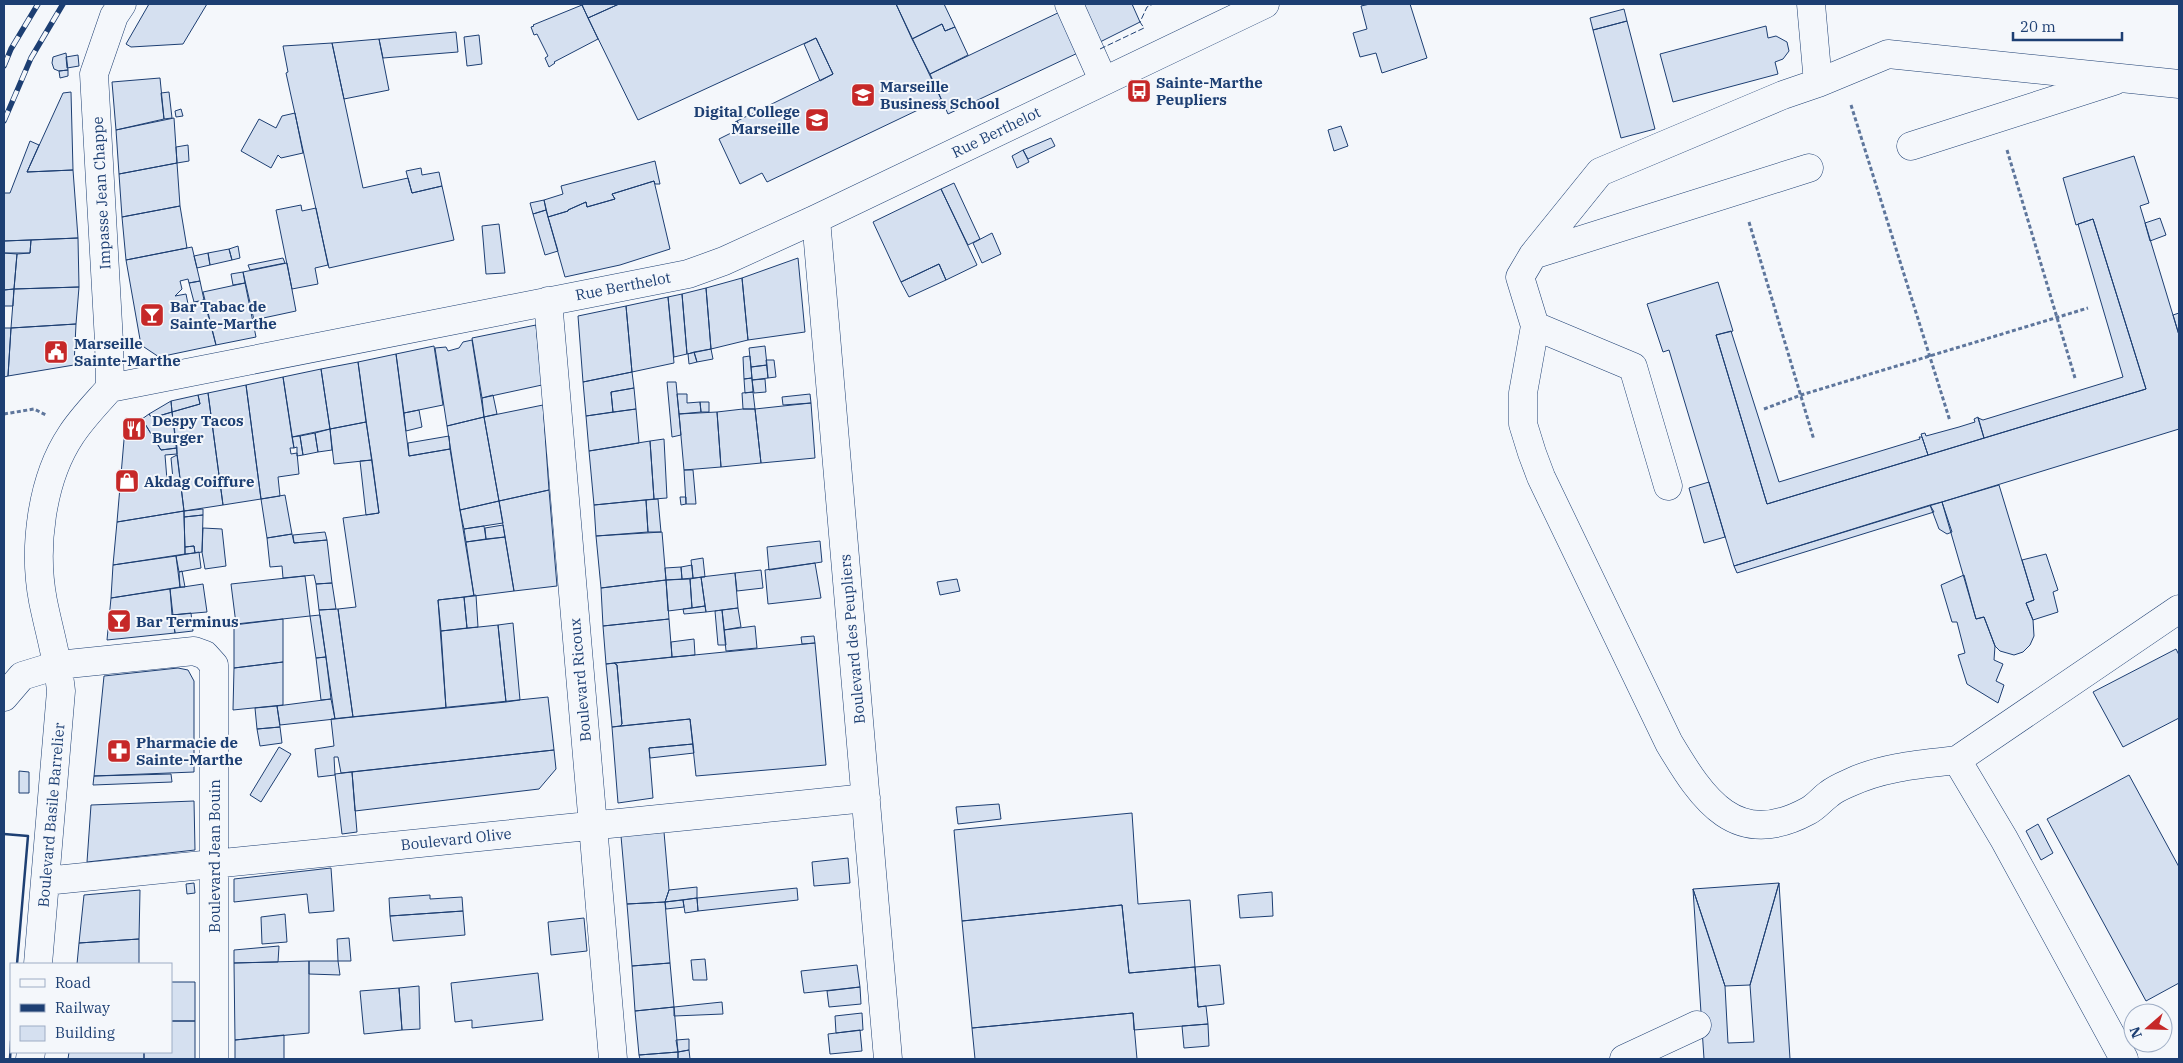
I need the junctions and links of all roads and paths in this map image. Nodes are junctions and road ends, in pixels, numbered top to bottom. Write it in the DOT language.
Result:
graph roads {
  1 [pos="122,4"];
  2 [pos="1069,4"];
  3 [pos="1265,4"];
  4 [pos="1811,4"];
  5 [pos="1830,78"];
  6 [pos="2124,78"];
  7 [pos="1102,80"];
  8 [pos="2179,84"];
  9 [pos="1997,119"];
  10 [pos="1911,146"];
  11 [pos="1808,168"];
  12 [pos="1739,190"];
  13 [pos="816,219"];
  14 [pos="1533,255"];
  15 [pos="548,301"];
  16 [pos="2088,308"];
  17 [pos="2058,317"];
  18 [pos="1535,326"];
  19 [pos="1930,357"];
  20 [pos="2075,378"];
  21 [pos="110,388"];
  22 [pos="1801,395"];
  23 [pos="1764,408"];
  24 [pos="1950,421"];
  25 [pos="1814,440"];
  26 [pos="1668,486"];
  27 [pos="2179,609"];
  28 [pos="58,665"];
  29 [pos="4,697"];
  30 [pos="1957,760"];
  31 [pos="866,798"];
  32 [pos="592,825"];
  33 [pos="214,866"];
  34 [pos="45,881"];
  35 [pos="38,963"];
  36 [pos="1697,1025"];
  37 [pos="214,1059"];
  38 [pos="614,1059"];
  39 [pos="888,1059"];
  40 [pos="1624,1059"];
  41 [pos="2124,1059"];
  1 -- 21 [label="street, Impasse Jean Chappe"];
  2 -- 7 [label="street"];
  3 -- 7 [label="street, Rue Berthelot"];
  4 -- 5 [label="street"];
  5 -- 6 [label="street"];
  5 -- 14 [label="street"];
  5 -- 19 [label="path"];
  6 -- 8 [label="street"];
  6 -- 9 [label="street"];
  7 -- 13 [label="street, Rue Berthelot"];
  9 -- 10 [label="street"];
  9 -- 17 [label="path"];
  11 -- 12 [label="street"];
  12 -- 14 [label="street"];
  12 -- 22 [label="path"];
  13 -- 15 [label="street, Rue Berthelot"];
  13 -- 31 [label="street, Boulevard des Peupliers"];
  14 -- 18 [label="street"];
  15 -- 21 [label="street, Rue Berthelot"];
  15 -- 32 [label="street, Boulevard Ricoux"];
  16 -- 17 [label="path"];
  17 -- 19 [label="path"];
  17 -- 20 [label="path"];
  18 -- 26 [label="street"];
  18 -- 30 [label="street"];
  19 -- 22 [label="path"];
  19 -- 24 [label="path"];
  21 -- 28 [label="street, Boulevard Basile Barrelier"];
  22 -- 23 [label="path"];
  22 -- 25 [label="path"];
  27 -- 30 [label="street"];
  28 -- 29 [label="street, Boulevard Jean Bouin"];
  28 -- 33 [label="street, Boulevard Jean Bouin"];
  28 -- 34 [label="street, Boulevard Basile Barrelier"];
  30 -- 41 [label="street"];
  31 -- 32 [label="street, Boulevard Olive"];
  31 -- 39 [label="street, Boulevard des Peupliers"];
  32 -- 33 [label="street, Boulevard Olive"];
  32 -- 38 [label="street, Boulevard Ricoux"];
  33 -- 34 [label="street, Boulevard Olive"];
  33 -- 37 [label="street, Boulevard Jean Bouin"];
  34 -- 35 [label="street, Boulevard Basile Barrelier"];
  36 -- 40 [label="street"];
}
